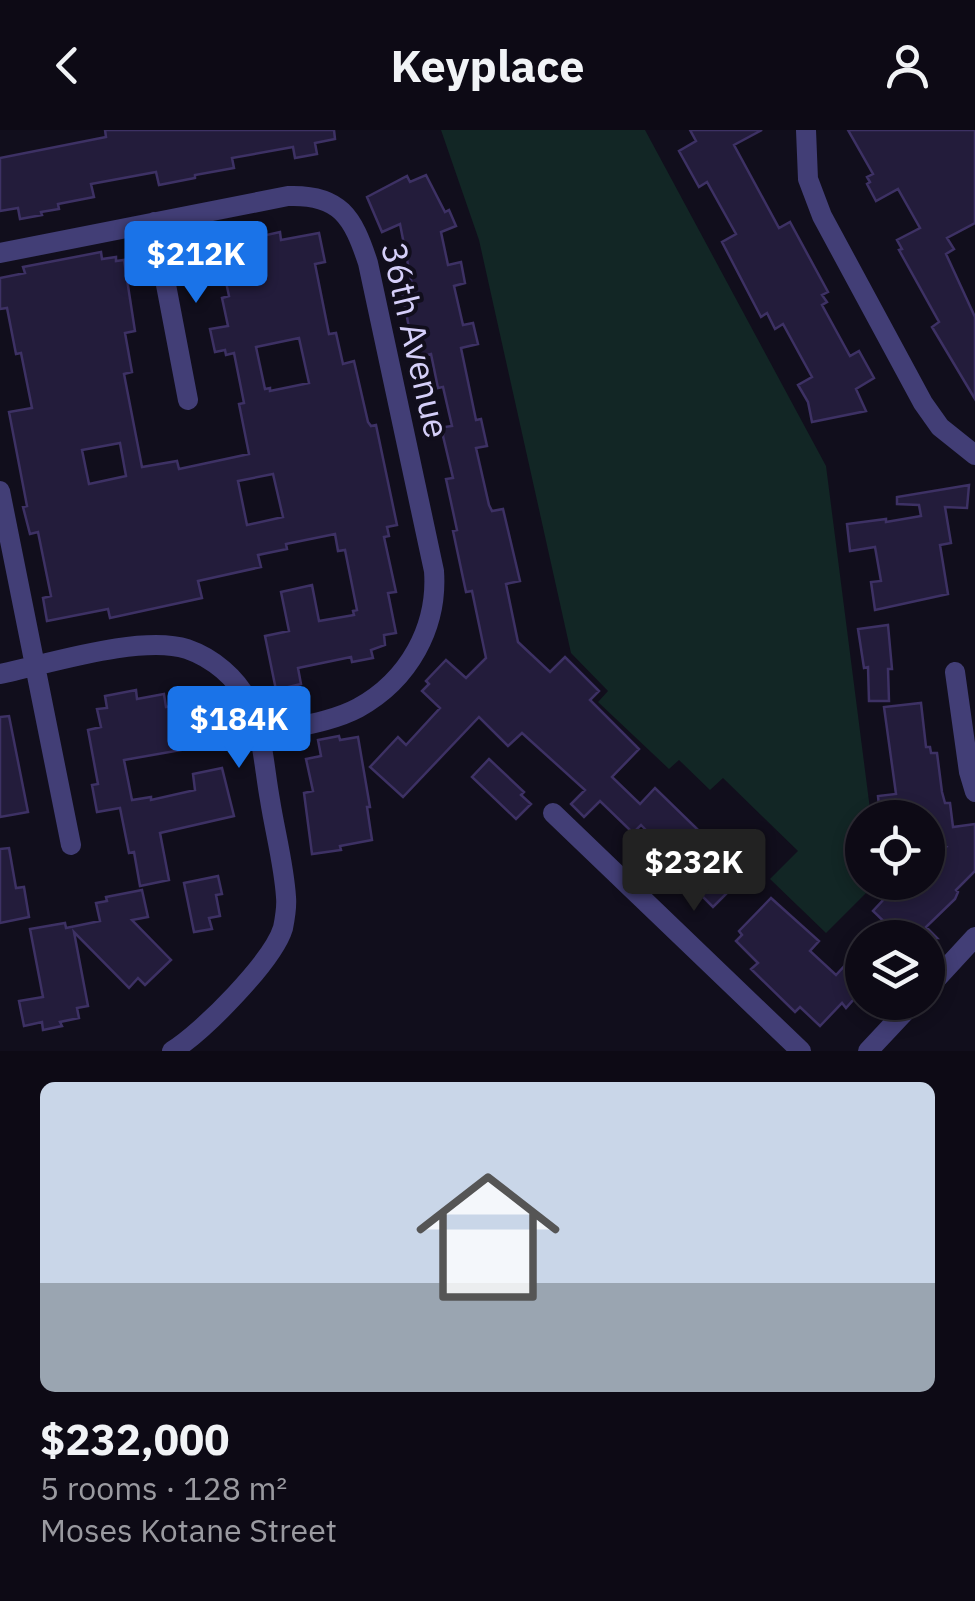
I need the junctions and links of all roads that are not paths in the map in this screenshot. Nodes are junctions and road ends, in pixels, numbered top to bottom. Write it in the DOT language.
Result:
graph roads {
  1 [pos="806,130"];
  2 [pos="154,222"];
  3 [pos="0,252"];
  4 [pos="188,400"];
  5 [pos="975,455"];
  6 [pos="0,491"];
  7 [pos="33,667"];
  8 [pos="955,672"];
  9 [pos="0,674"];
  10 [pos="260,735"];
  11 [pos="975,792"];
  12 [pos="553,813"];
  13 [pos="70,845"];
  14 [pos="971,948"];
  15 [pos="945,972"];
  16 [pos="897,1020"];
  17 [pos="172,1051"];
  18 [pos="801,1051"];
  19 [pos="868,1051"];
  1 -- 5 [label="street"];
  2 -- 3 [label="street, 36th Avenue"];
  2 -- 4 [label="street"];
  2 -- 10 [label="street, 36th Avenue"];
  6 -- 7 [label="street"];
  7 -- 9 [label="street"];
  7 -- 10 [label="street"];
  7 -- 13 [label="street"];
  8 -- 11 [label="street"];
  10 -- 17 [label="street"];
  12 -- 18 [label="street"];
  14 -- 15 [label="street"];
  16 -- 19 [label="street"];
}
